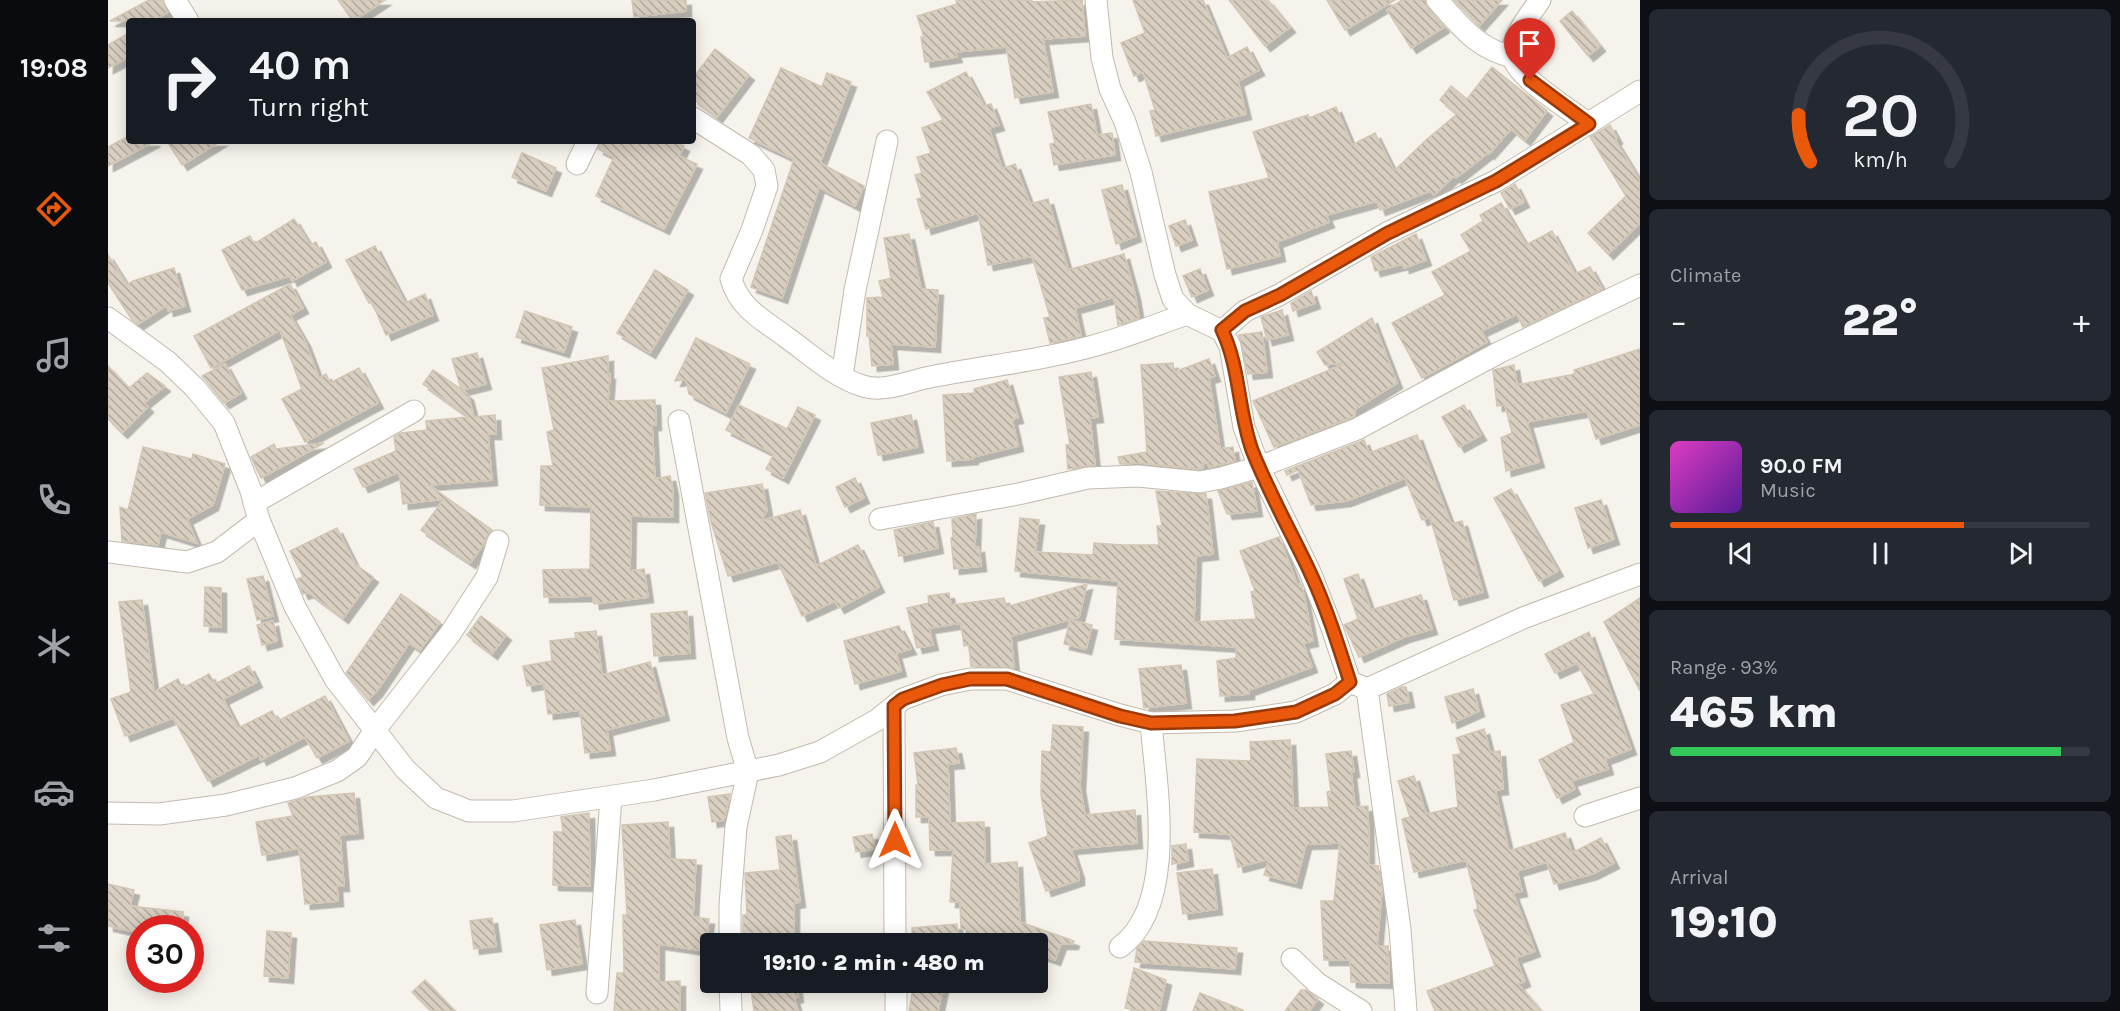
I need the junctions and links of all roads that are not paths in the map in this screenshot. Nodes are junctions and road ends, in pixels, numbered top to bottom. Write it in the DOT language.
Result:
graph roads {
  1 [pos="175,0"];
  2 [pos="1096,0"];
  3 [pos="1437,0"];
  4 [pos="1540,0"];
  5 [pos="186,18"];
  6 [pos="1513,57"];
  7 [pos="1640,91"];
  8 [pos="696,120"];
  9 [pos="1589,124"];
  10 [pos="886,141"];
  11 [pos="587,144"];
  12 [pos="577,164"];
  13 [pos="1640,285"];
  14 [pos="1187,314"];
  15 [pos="108,318"];
  16 [pos="1222,330"];
  17 [pos="842,376"];
  18 [pos="414,411"];
  19 [pos="679,421"];
  20 [pos="1259,467"];
  21 [pos="256,512"];
  22 [pos="880,519"];
  23 [pos="498,541"];
  24 [pos="108,552"];
  25 [pos="1640,574"];
  26 [pos="1359,685"];
  27 [pos="894,706"];
  28 [pos="1151,723"];
  29 [pos="375,730"];
  30 [pos="748,772"];
  31 [pos="611,796"];
  32 [pos="1640,798"];
  33 [pos="108,813"];
  34 [pos="1585,816"];
  35 [pos="730,933"];
  36 [pos="895,933"];
  37 [pos="1120,947"];
  38 [pos="1292,959"];
  39 [pos="597,993"];
  40 [pos="730,993"];
  41 [pos="896,993"];
  42 [pos="731,1011"];
  43 [pos="896,1011"];
  44 [pos="1361,1011"];
  45 [pos="1406,1011"];
  1 -- 5 [label="street"];
  2 -- 14 [label="street"];
  3 -- 6 [label="street"];
  4 -- 6 [label="street"];
  6 -- 9 [label="street"];
  7 -- 9 [label="street"];
  8 -- 17 [label="street"];
  9 -- 16 [label="street"];
  10 -- 17 [label="street"];
  11 -- 12 [label="street"];
  13 -- 20 [label="street"];
  14 -- 16 [label="street"];
  14 -- 17 [label="street"];
  15 -- 21 [label="street"];
  16 -- 20 [label="street"];
  18 -- 21 [label="street"];
  19 -- 30 [label="street"];
  20 -- 22 [label="street"];
  20 -- 26 [label="street"];
  21 -- 24 [label="street"];
  21 -- 29 [label="street"];
  23 -- 29 [label="street"];
  25 -- 26 [label="street"];
  26 -- 28 [label="street"];
  26 -- 45 [label="street"];
  27 -- 28 [label="street"];
  27 -- 30 [label="street"];
  27 -- 36 [label="street"];
  28 -- 37 [label="street"];
  29 -- 31 [label="street"];
  29 -- 33 [label="street"];
  30 -- 31 [label="street"];
  30 -- 35 [label="street"];
  31 -- 39 [label="street"];
  32 -- 34 [label="street"];
  38 -- 44 [label="street"];
  40 -- 42 [label="street"];
  41 -- 43 [label="street"];
}
